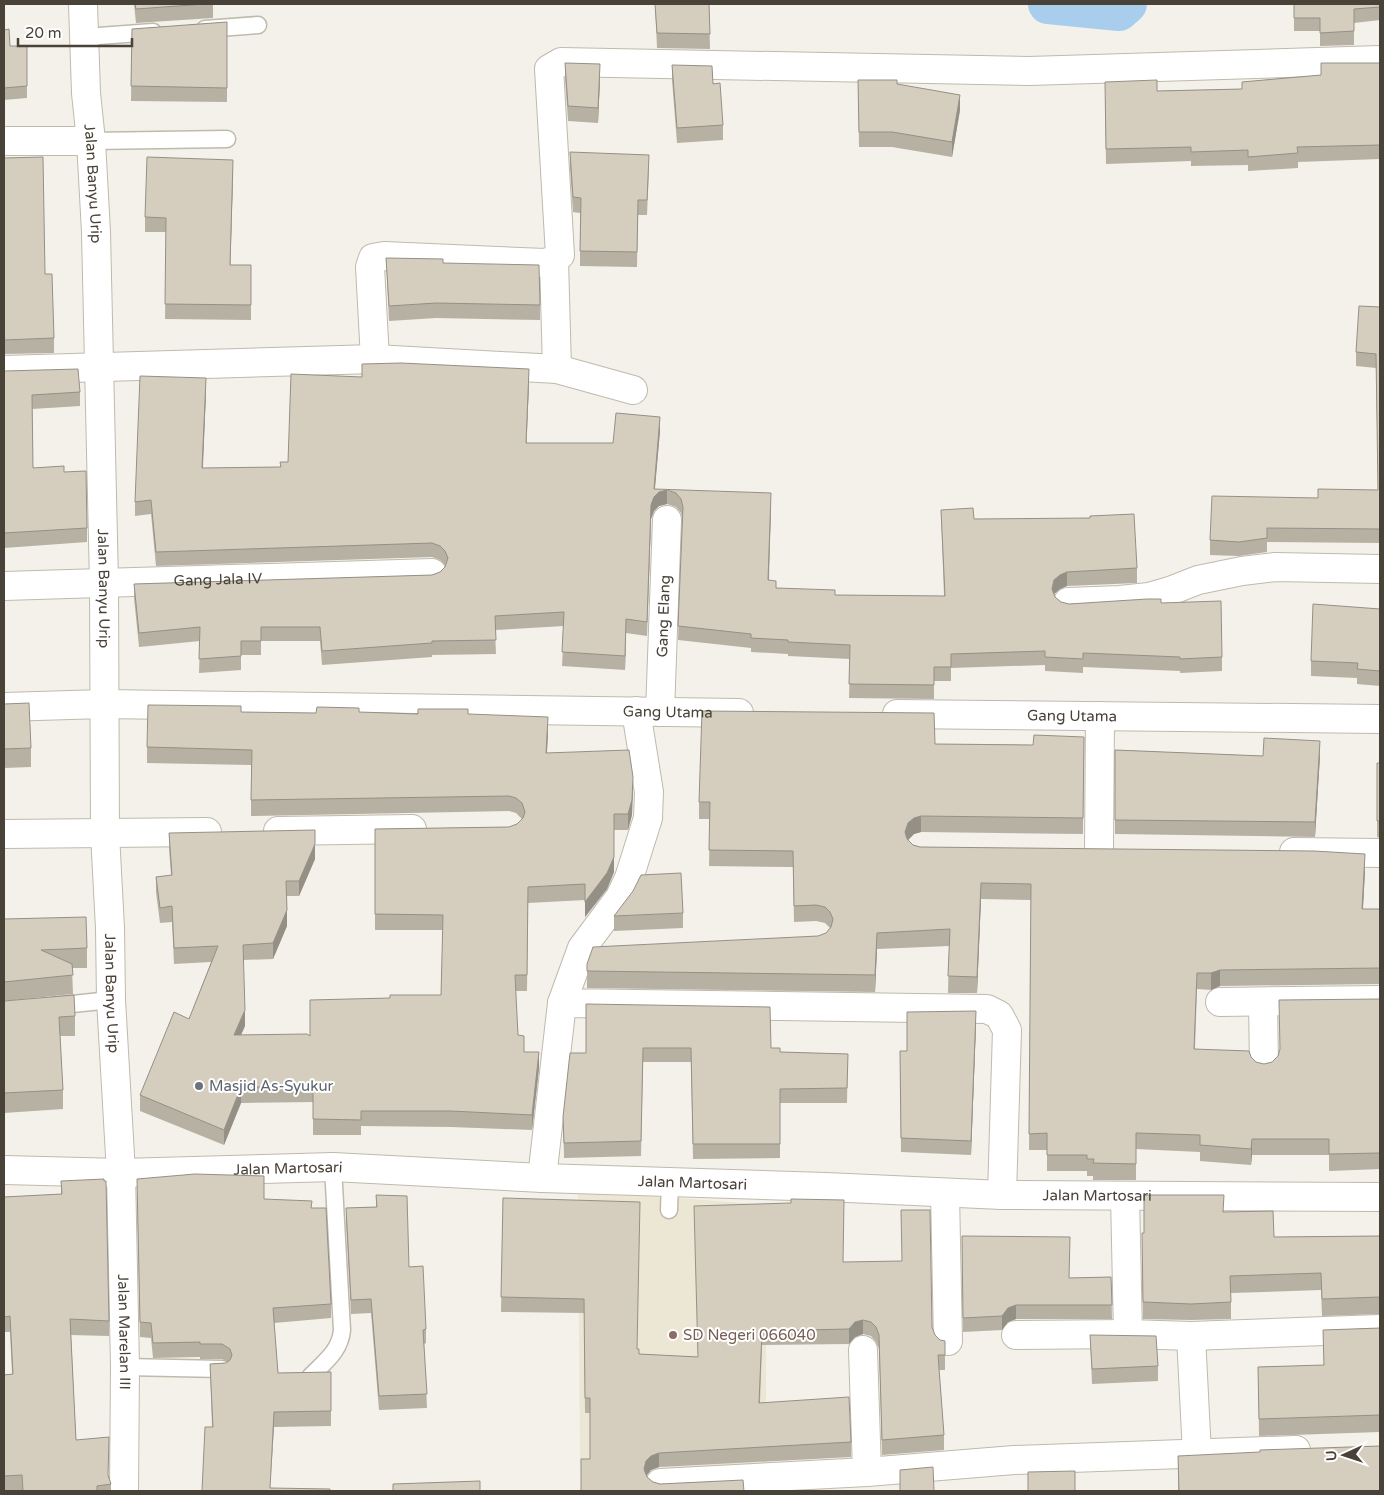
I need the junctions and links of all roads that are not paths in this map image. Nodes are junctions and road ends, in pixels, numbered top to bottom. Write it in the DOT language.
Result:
graph roads {
  1 [pos="83,4"];
  2 [pos="258,25"];
  3 [pos="191,30"];
  4 [pos="172,31"];
  5 [pos="85,37"];
  6 [pos="1380,60"];
  7 [pos="227,139"];
  8 [pos="91,140"];
  9 [pos="4,141"];
  10 [pos="554,260"];
  11 [pos="375,359"];
  12 [pos="99,367"];
  13 [pos="557,368"];
  14 [pos="4,370"];
  15 [pos="633,390"];
  16 [pos="667,520"];
  17 [pos="1380,569"];
  18 [pos="432,573"];
  19 [pos="104,584"];
  20 [pos="4,586"];
  21 [pos="1068,602"];
  22 [pos="104,704"];
  23 [pos="4,707"];
  24 [pos="648,712"];
  25 [pos="767,713"];
  26 [pos="875,714"];
  27 [pos="1100,716"];
  28 [pos="1380,719"];
  29 [pos="440,828"];
  30 [pos="4,834"];
  31 [pos="105,834"];
  32 [pos="1099,850"];
  33 [pos="1265,852"];
  34 [pos="1380,853"];
  35 [pos="612,947"];
  36 [pos="582,948"];
  37 [pos="111,1000"];
  38 [pos="1380,1000"];
  39 [pos="562,1002"];
  40 [pos="1220,1002"];
  41 [pos="1263,1002"];
  42 [pos="33,1008"];
  43 [pos="1264,1065"];
  44 [pos="333,1167"];
  45 [pos="4,1170"];
  46 [pos="121,1173"];
  47 [pos="542,1178"];
  48 [pos="670,1182"];
  49 [pos="946,1192"];
  50 [pos="1002,1195"];
  51 [pos="1125,1196"];
  52 [pos="1380,1197"];
  53 [pos="669,1210"];
  54 [pos="1380,1329"];
  55 [pos="1128,1334"];
  56 [pos="1016,1335"];
  57 [pos="1191,1336"];
  58 [pos="948,1341"];
  59 [pos="863,1350"];
  60 [pos="125,1367"];
  61 [pos="222,1369"];
  62 [pos="310,1377"];
  63 [pos="1322,1449"];
  64 [pos="1197,1454"];
  65 [pos="866,1472"];
  66 [pos="660,1483"];
  67 [pos="124,1491"];
  1 -- 5 [label="street, Jalan Banyu Urip"];
  2 -- 3 [label="lane"];
  4 -- 5 [label="lane"];
  5 -- 8 [label="street, Jalan Banyu Urip"];
  6 -- 10 [label="street"];
  7 -- 8 [label="lane"];
  8 -- 9 [label="street"];
  8 -- 12 [label="street, Jalan Banyu Urip"];
  10 -- 11 [label="street"];
  10 -- 13 [label="street"];
  11 -- 12 [label="street"];
  11 -- 13 [label="street"];
  12 -- 14 [label="street"];
  12 -- 19 [label="street, Jalan Banyu Urip"];
  13 -- 15 [label="street"];
  16 -- 24 [label="street, Gang Elang"];
  17 -- 21 [label="street"];
  18 -- 19 [label="street, Gang Jala IV"];
  19 -- 20 [label="street, Gang Jala IV"];
  19 -- 22 [label="street, Jalan Banyu Urip"];
  22 -- 23 [label="street, Gang Utama"];
  22 -- 24 [label="street, Gang Utama"];
  22 -- 31 [label="street, Jalan Banyu Urip"];
  24 -- 25 [label="street, Gang Utama"];
  24 -- 36 [label="street, Gang Elang"];
  26 -- 27 [label="street, Gang Utama"];
  27 -- 28 [label="street, Gang Utama"];
  27 -- 32 [label="street"];
  29 -- 31 [label="street"];
  30 -- 31 [label="street"];
  31 -- 37 [label="street, Jalan Banyu Urip"];
  33 -- 34 [label="street"];
  35 -- 36 [label="street"];
  36 -- 39 [label="street, Gang Elang"];
  37 -- 42 [label="lane"];
  37 -- 46 [label="street, Jalan Banyu Urip"];
  38 -- 41 [label="street"];
  39 -- 47 [label="street, Gang Elang"];
  39 -- 50 [label="street"];
  40 -- 41 [label="street"];
  41 -- 43 [label="street"];
  44 -- 46 [label="street, Jalan Martosari"];
  44 -- 47 [label="street, Jalan Martosari"];
  44 -- 62 [label="lane"];
  45 -- 46 [label="street, Jalan Martosari"];
  46 -- 60 [label="street, Jalan Marelan III"];
  47 -- 48 [label="street, Jalan Martosari"];
  48 -- 49 [label="street, Jalan Martosari"];
  48 -- 53 [label="lane"];
  49 -- 50 [label="street, Jalan Martosari"];
  49 -- 58 [label="street"];
  50 -- 51 [label="street, Jalan Martosari"];
  51 -- 52 [label="street, Jalan Martosari"];
  51 -- 55 [label="street"];
  54 -- 57 [label="street"];
  55 -- 56 [label="street"];
  55 -- 57 [label="street"];
  57 -- 64 [label="street"];
  59 -- 65 [label="street"];
  60 -- 61 [label="lane"];
  60 -- 67 [label="street, Jalan Marelan III"];
  63 -- 64 [label="street"];
  64 -- 65 [label="street"];
  65 -- 66 [label="street"];
}
